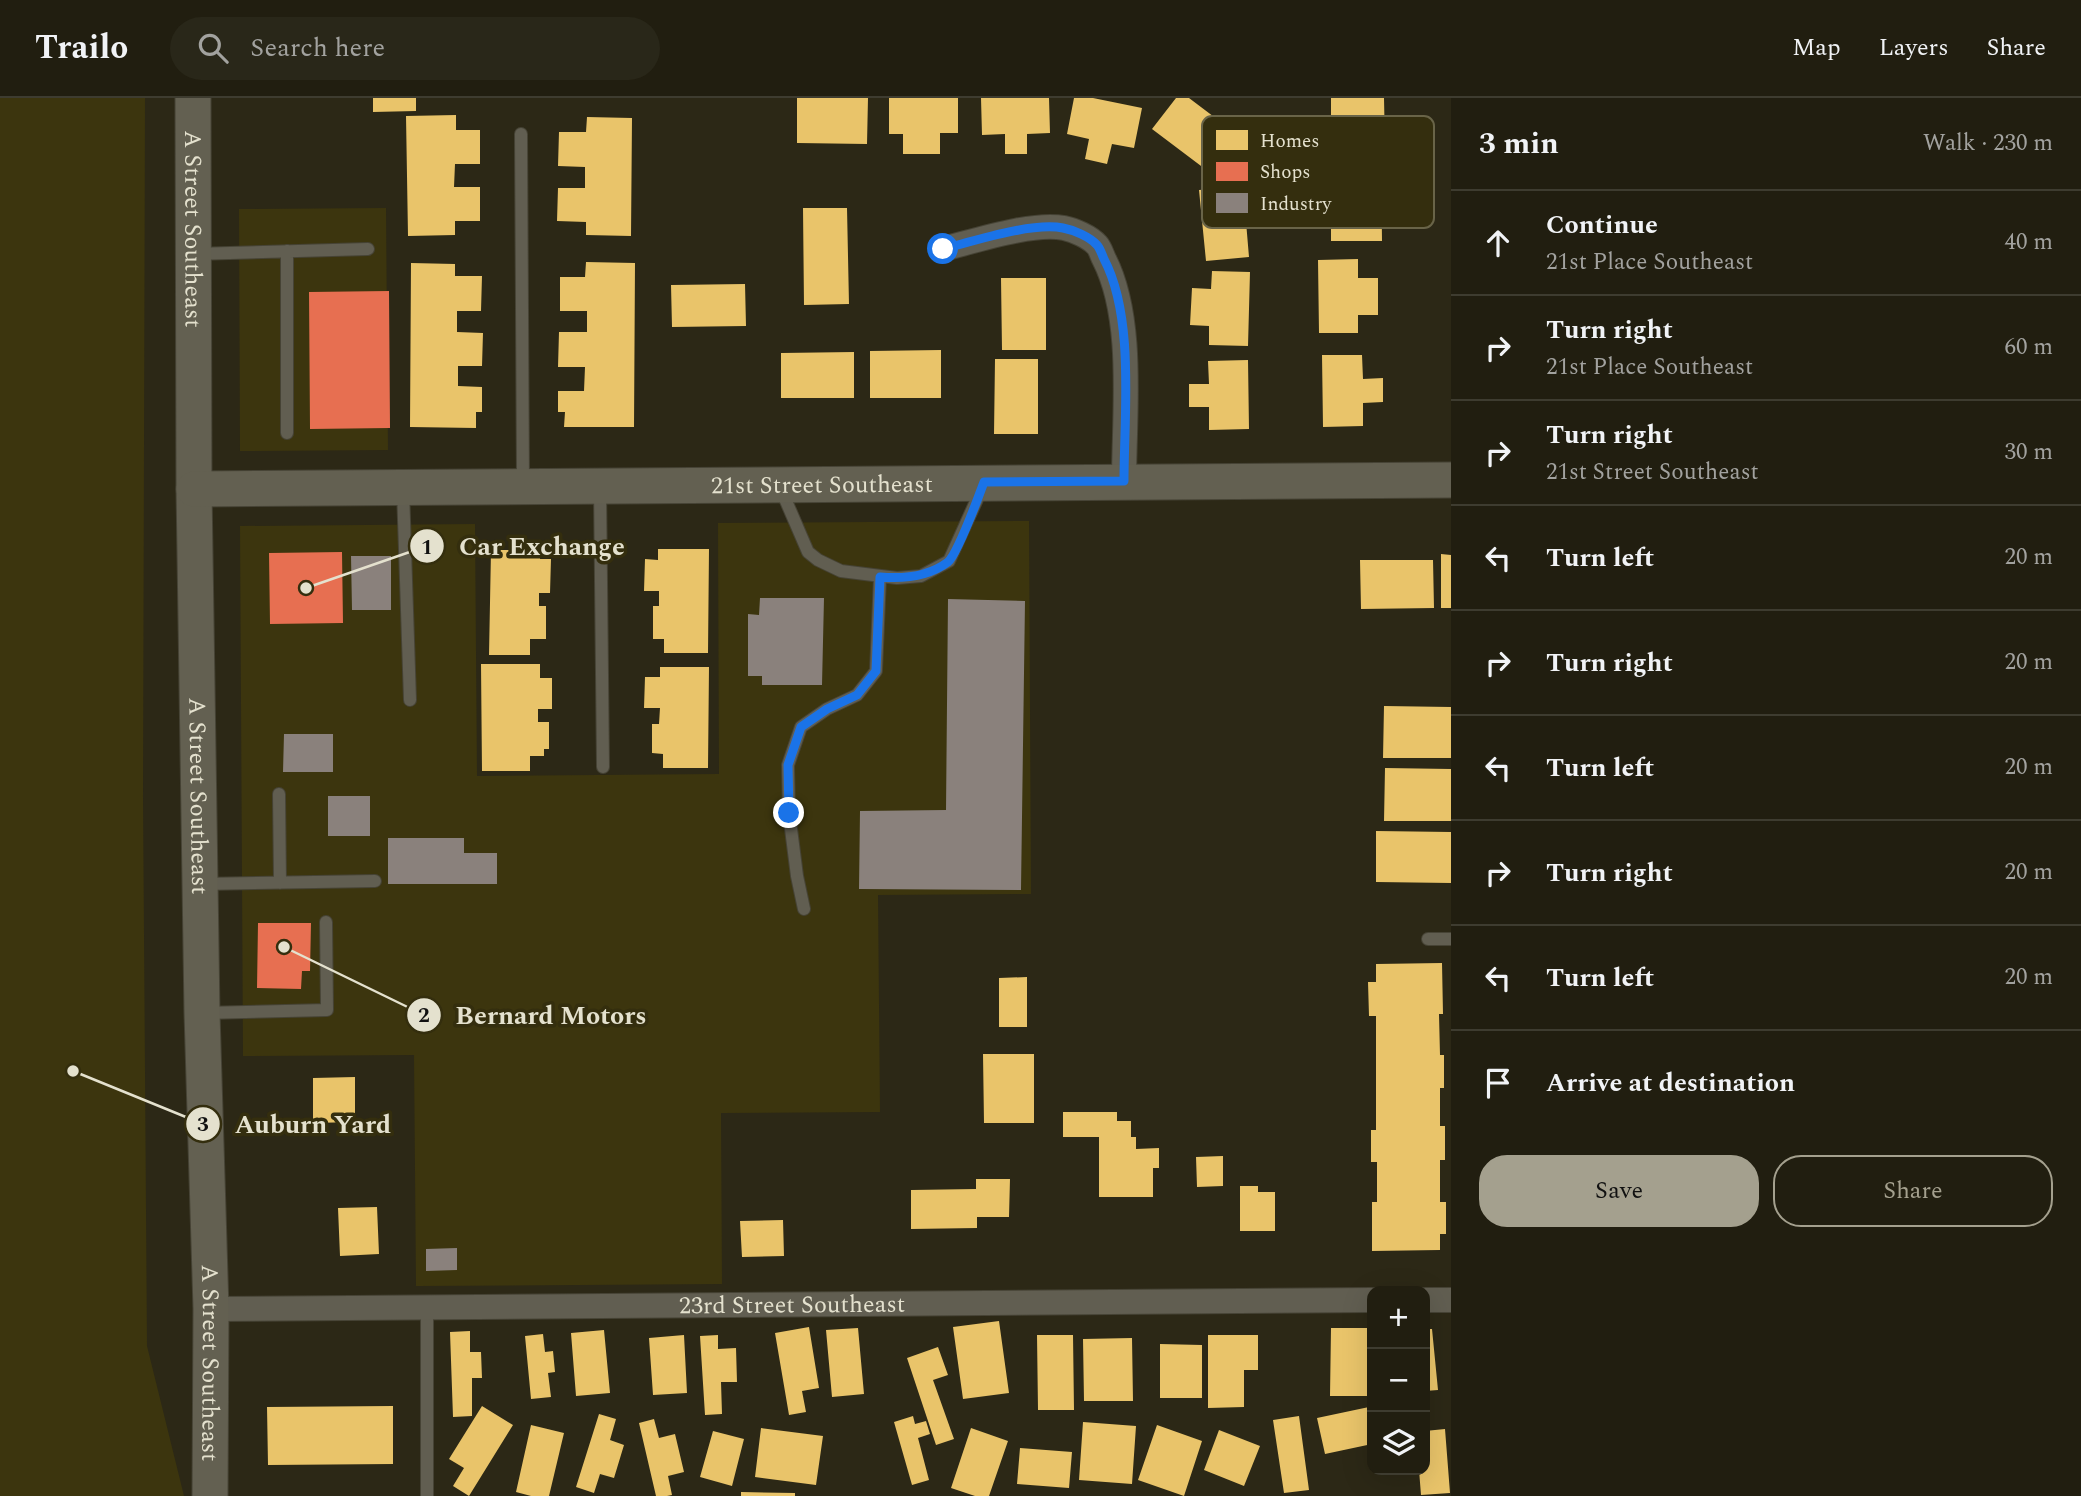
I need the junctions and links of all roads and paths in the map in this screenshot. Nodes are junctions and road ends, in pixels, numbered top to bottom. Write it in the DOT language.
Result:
graph roads {
  1 [pos="194,98"];
  2 [pos="521,134"];
  3 [pos="368,249"];
  4 [pos="943,249"];
  5 [pos="288,251"];
  6 [pos="194,254"];
  7 [pos="288,433"];
  8 [pos="1451,480"];
  9 [pos="1124,481"];
  10 [pos="984,482"];
  11 [pos="778,483"];
  12 [pos="523,485"];
  13 [pos="600,485"];
  14 [pos="403,486"];
  15 [pos="194,489"];
  16 [pos="880,577"];
  17 [pos="410,700"];
  18 [pos="603,767"];
  19 [pos="279,794"];
  20 [pos="375,881"];
  21 [pos="280,883"];
  22 [pos="200,884"];
  23 [pos="804,909"];
  24 [pos="326,922"];
  25 [pos="1428,939"];
  26 [pos="1451,939"];
  27 [pos="202,1013"];
  28 [pos="1367,1300"];
  29 [pos="1430,1300"];
  30 [pos="1451,1300"];
  31 [pos="426,1308"];
  32 [pos="211,1309"];
  33 [pos="210,1496"];
  34 [pos="427,1496"];
  1 -- 6 [label="main road, A Street Southeast"];
  2 -- 12 [label="lane"];
  3 -- 5 [label="lane"];
  4 -- 9 [label="street"];
  5 -- 6 [label="lane"];
  5 -- 7 [label="lane"];
  6 -- 15 [label="main road, A Street Southeast"];
  8 -- 9 [label="main road, 21st Street Southeast"];
  9 -- 10 [label="main road, 21st Street Southeast"];
  10 -- 11 [label="main road, 21st Street Southeast"];
  10 -- 16 [label="lane"];
  11 -- 13 [label="main road, 21st Street Southeast"];
  11 -- 16 [label="lane"];
  12 -- 13 [label="main road, 21st Street Southeast"];
  12 -- 14 [label="main road, 21st Street Southeast"];
  13 -- 18 [label="lane"];
  14 -- 15 [label="main road, 21st Street Southeast"];
  14 -- 17 [label="lane"];
  15 -- 22 [label="main road, A Street Southeast"];
  16 -- 23 [label="lane"];
  19 -- 21 [label="lane"];
  20 -- 21 [label="lane"];
  21 -- 22 [label="lane"];
  22 -- 27 [label="main road, A Street Southeast"];
  24 -- 27 [label="lane"];
  25 -- 26 [label="lane"];
  27 -- 32 [label="main road, A Street Southeast"];
  28 -- 31 [label="street, 23rd Street Southeast"];
  29 -- 30 [label="street"];
  31 -- 32 [label="street, 23rd Street Southeast"];
  31 -- 34 [label="lane"];
  32 -- 33 [label="main road, A Street Southeast"];
}
